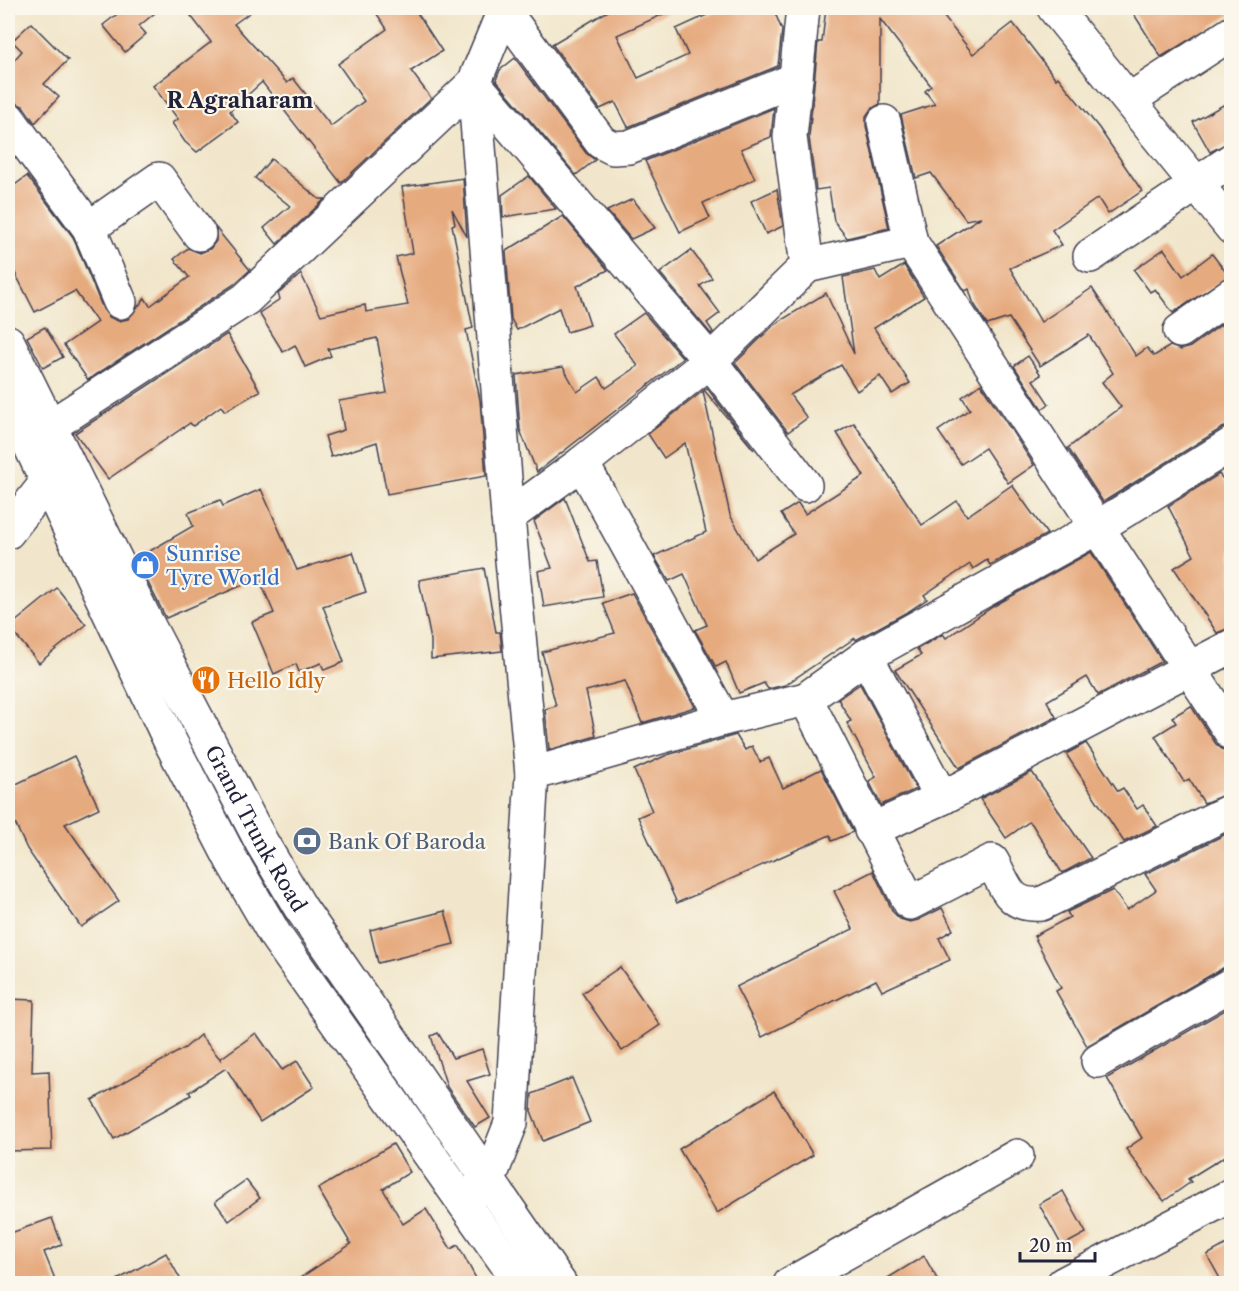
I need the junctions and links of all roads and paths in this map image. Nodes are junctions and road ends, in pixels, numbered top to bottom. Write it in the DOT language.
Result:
graph roads {
  1 [pos="803,8"];
  2 [pos="505,9"];
  3 [pos="1061,9"];
  4 [pos="1232,33"];
  5 [pos="796,79"];
  6 [pos="474,83"];
  7 [pos="1129,100"];
  8 [pos="8,118"];
  9 [pos="884,122"];
  10 [pos="1232,160"];
  11 [pos="1195,183"];
  12 [pos="89,228"];
  13 [pos="1232,228"];
  14 [pos="199,234"];
  15 [pos="910,242"];
  16 [pos="1090,256"];
  17 [pos="807,266"];
  18 [pos="1232,294"];
  19 [pos="120,302"];
  20 [pos="1180,331"];
  21 [pos="8,342"];
  22 [pos="710,361"];
  23 [pos="8,399"];
  24 [pos="49,427"];
  25 [pos="1232,444"];
  26 [pos="582,463"];
  27 [pos="46,482"];
  28 [pos="805,485"];
  29 [pos="508,517"];
  30 [pos="1098,527"];
  31 [pos="8,532"];
  32 [pos="1232,646"];
  33 [pos="866,656"];
  34 [pos="1190,668"];
  35 [pos="806,699"];
  36 [pos="723,719"];
  37 [pos="1232,734"];
  38 [pos="532,774"];
  39 [pos="942,798"];
  40 [pos="1232,810"];
  41 [pos="871,831"];
  42 [pos="1232,984"];
  43 [pos="1098,1061"];
  44 [pos="1017,1155"];
  45 [pos="475,1191"];
  46 [pos="1230,1201"];
  47 [pos="521,1284"];
  48 [pos="560,1284"];
  49 [pos="790,1284"];
  50 [pos="1064,1284"];
  1 -- 5 [label="street"];
  2 -- 5 [label="street"];
  2 -- 6 [label="street"];
  3 -- 7 [label="street"];
  4 -- 7 [label="street"];
  5 -- 17 [label="street"];
  6 -- 22 [label="street"];
  6 -- 24 [label="street"];
  6 -- 29 [label="street"];
  7 -- 11 [label="street"];
  8 -- 12 [label="street"];
  9 -- 15 [label="street"];
  10 -- 11 [label="street"];
  11 -- 13 [label="street"];
  11 -- 16 [label="street"];
  12 -- 14 [label="street"];
  12 -- 19 [label="street"];
  15 -- 17 [label="street"];
  15 -- 30 [label="street"];
  17 -- 22 [label="street"];
  18 -- 20 [label="street"];
  21 -- 24 [label="street, Grand Trunk Road"];
  22 -- 26 [label="street"];
  22 -- 28 [label="street"];
  23 -- 27 [label="street, Grand Trunk Road"];
  24 -- 45 [label="street, Grand Trunk Road"];
  25 -- 30 [label="street"];
  26 -- 29 [label="street"];
  26 -- 36 [label="street"];
  27 -- 31 [label="street"];
  27 -- 45 [label="street, Grand Trunk Road"];
  29 -- 38 [label="street"];
  30 -- 33 [label="street"];
  30 -- 34 [label="street"];
  32 -- 34 [label="street"];
  33 -- 35 [label="street"];
  33 -- 39 [label="street"];
  34 -- 37 [label="street"];
  34 -- 39 [label="street"];
  35 -- 36 [label="street"];
  35 -- 41 [label="street"];
  36 -- 38 [label="street"];
  38 -- 45 [label="street"];
  39 -- 41 [label="street"];
  40 -- 41 [label="street"];
  42 -- 43 [label="street"];
  44 -- 49 [label="street"];
  45 -- 47 [label="street, Grand Trunk Road"];
  45 -- 48 [label="street, Grand Trunk Road"];
  46 -- 50 [label="street"];
}
